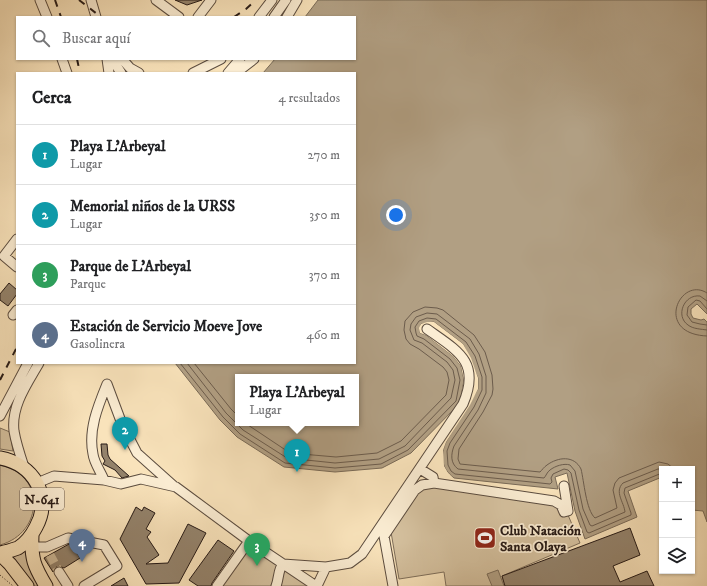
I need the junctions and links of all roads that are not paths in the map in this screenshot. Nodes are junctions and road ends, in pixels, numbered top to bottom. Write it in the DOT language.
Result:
graph roads {
  1 [pos="40,0"];
  2 [pos="91,0"];
  3 [pos="156,0"];
  4 [pos="211,0"];
  5 [pos="272,0"];
  6 [pos="292,2"];
  7 [pos="46,16"];
  8 [pos="96,16"];
  9 [pos="178,16"];
  10 [pos="199,16"];
  11 [pos="259,16"];
  12 [pos="275,16"];
  13 [pos="281,16"];
  14 [pos="287,16"];
  15 [pos="62,60"];
  16 [pos="107,60"];
  17 [pos="113,60"];
  18 [pos="123,60"];
  19 [pos="213,60"];
  20 [pos="219,60"];
  21 [pos="239,60"];
  22 [pos="253,60"];
  23 [pos="196,71"];
  24 [pos="68,72"];
  25 [pos="109,72"];
  26 [pos="120,72"];
  27 [pos="137,72"];
  28 [pos="229,72"];
  29 [pos="237,72"];
  30 [pos="16,240"];
  31 [pos="16,266"];
  32 [pos="427,329"];
  33 [pos="27,364"];
  34 [pos="38,364"];
  35 [pos="0,416"];
  36 [pos="0,458"];
  37 [pos="150,465"];
  38 [pos="24,467"];
  39 [pos="420,469"];
  40 [pos="141,479"];
  41 [pos="104,480"];
  42 [pos="434,482"];
  43 [pos="37,483"];
  44 [pos="564,486"];
  45 [pos="176,487"];
  46 [pos="381,534"];
  47 [pos="32,541"];
  48 [pos="249,541"];
  49 [pos="0,554"];
  50 [pos="283,564"];
  51 [pos="326,567"];
  52 [pos="59,572"];
  53 [pos="392,584"];
  54 [pos="27,586"];
  55 [pos="46,586"];
  56 [pos="68,586"];
  57 [pos="84,586"];
  58 [pos="217,586"];
  59 [pos="276,586"];
  60 [pos="316,586"];
  1 -- 7 [label="street"];
  2 -- 8 [label="street"];
  3 -- 9 [label="street"];
  4 -- 10 [label="street"];
  5 -- 11 [label="street"];
  6 -- 12 [label="street"];
  6 -- 13 [label="street"];
  6 -- 14 [label="street"];
  15 -- 24 [label="street"];
  16 -- 25 [label="street"];
  17 -- 26 [label="street"];
  18 -- 27 [label="street"];
  19 -- 23 [label="street"];
  20 -- 23 [label="street"];
  21 -- 28 [label="street"];
  22 -- 29 [label="street"];
  30 -- 31 [label="street"];
  32 -- 39 [label="street"];
  33 -- 35 [label="street"];
  34 -- 38 [label="street"];
  36 -- 38 [label="highway, N-641"];
  37 -- 40 [label="street"];
  37 -- 41 [label="street"];
  37 -- 45 [label="street"];
  38 -- 43 [label="highway, N-641"];
  39 -- 42 [label="street"];
  39 -- 46 [label="street"];
  40 -- 41 [label="street"];
  40 -- 45 [label="street"];
  41 -- 43 [label="street"];
  42 -- 44 [label="street"];
  42 -- 46 [label="street"];
  43 -- 47 [label="highway, N-641"];
  45 -- 48 [label="street"];
  46 -- 51 [label="street"];
  46 -- 53 [label="street"];
  47 -- 49 [label="highway, N-641"];
  47 -- 55 [label="highway"];
  47 -- 57 [label="street"];
  48 -- 50 [label="street"];
  48 -- 58 [label="street"];
  49 -- 54 [label="highway, N-641"];
  50 -- 51 [label="street"];
  50 -- 59 [label="street"];
  50 -- 60 [label="street"];
  51 -- 60 [label="street"];
  52 -- 56 [label="street"];
}
